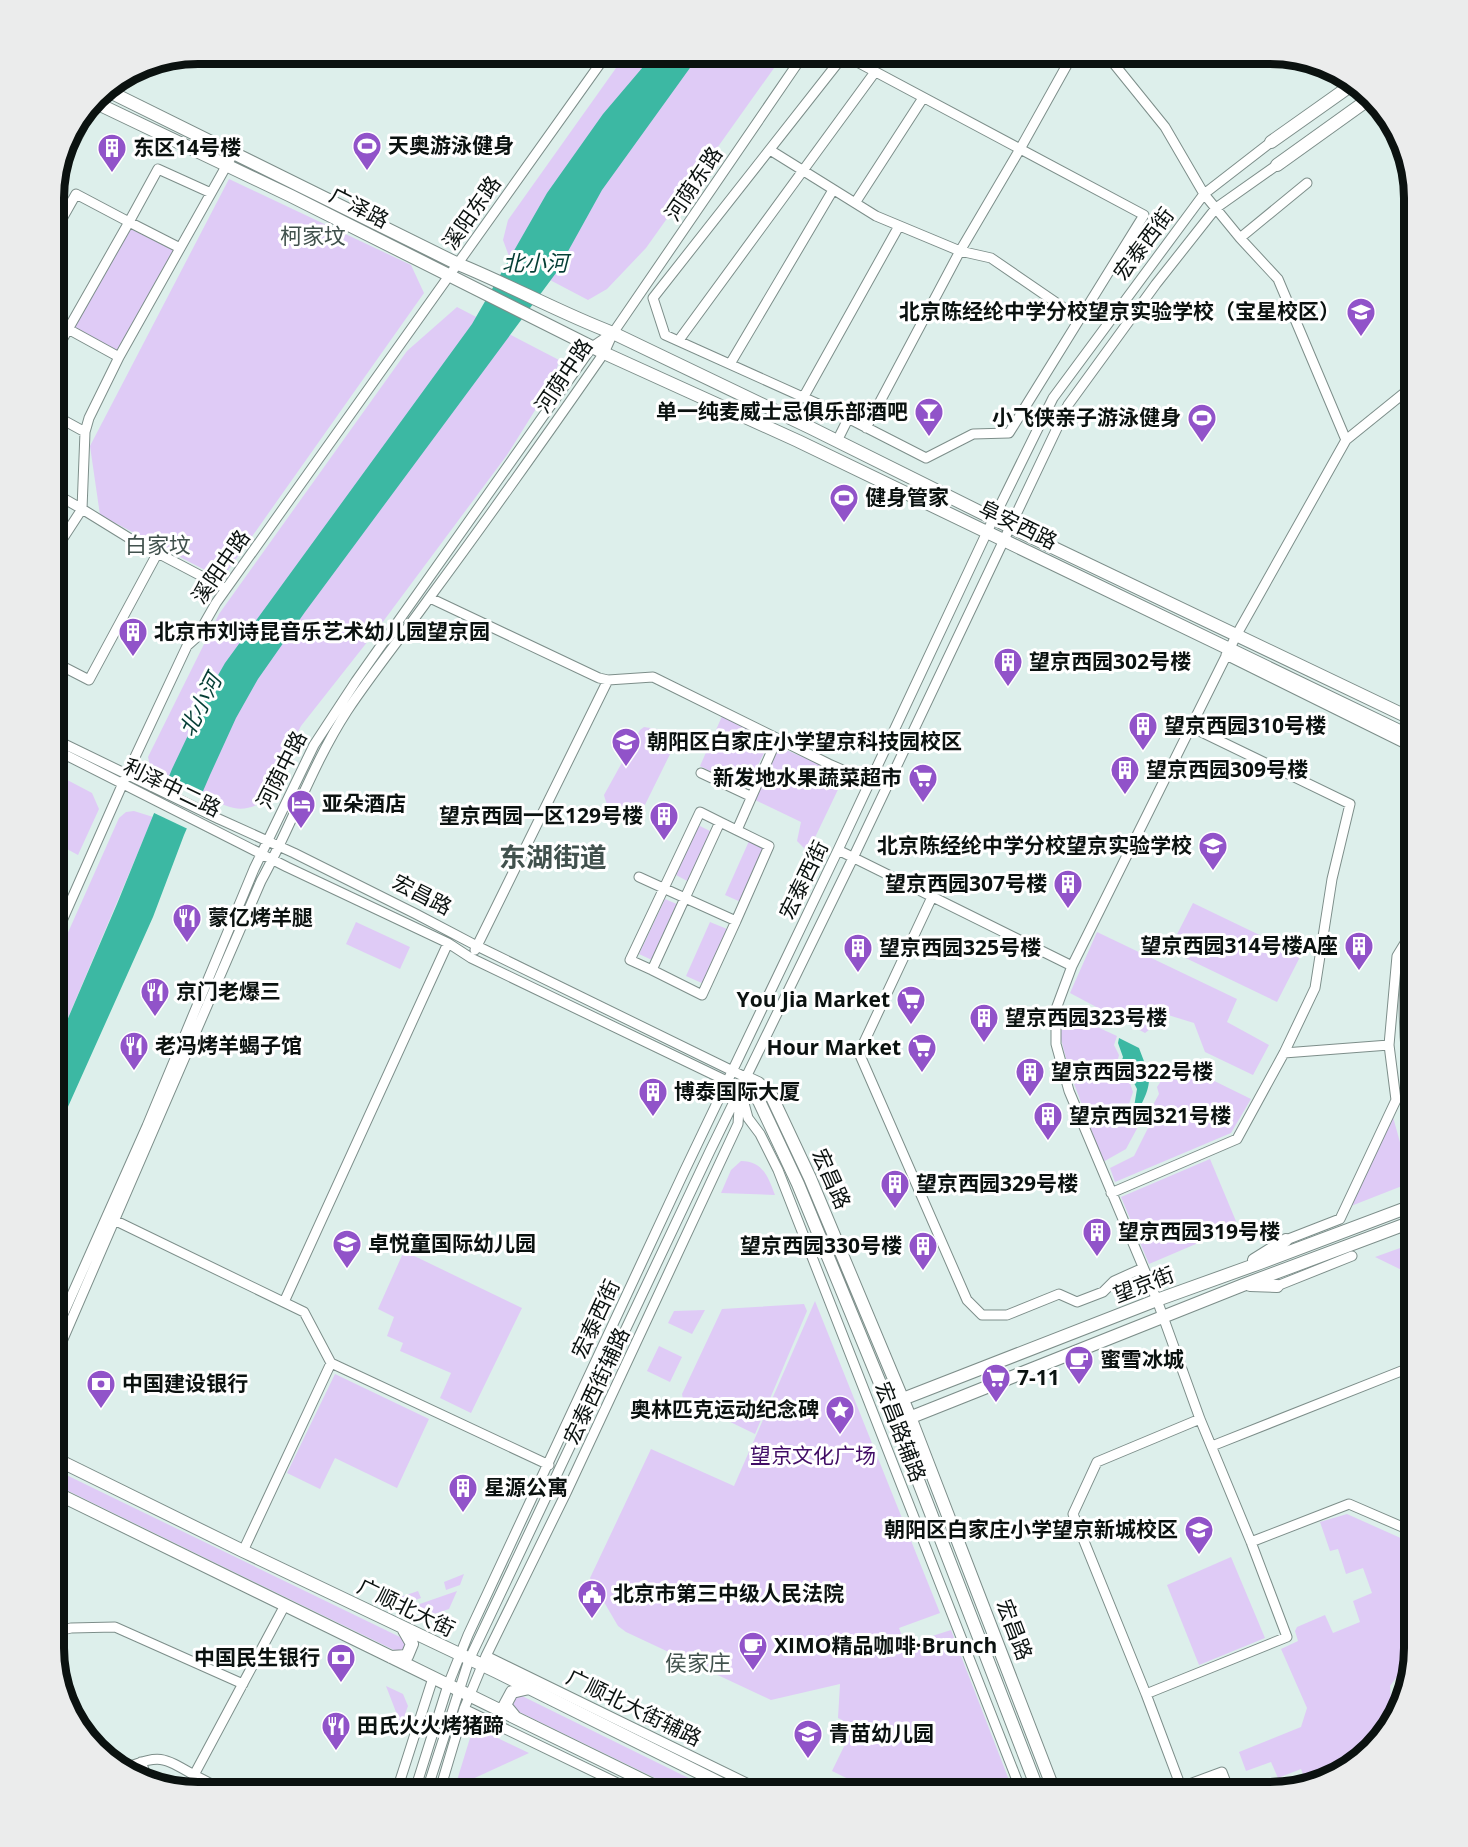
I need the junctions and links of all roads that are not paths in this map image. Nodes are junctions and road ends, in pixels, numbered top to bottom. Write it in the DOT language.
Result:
graph roads {
  1 [pos="599,65"];
  2 [pos="796,65"];
  3 [pos="836,65"];
  4 [pos="862,65"];
  5 [pos="1067,65"];
  6 [pos="1115,65"];
  7 [pos="875,72"];
  8 [pos="1346,89"];
  9 [pos="114,95"];
  10 [pos="923,98"];
  11 [pos="1363,103"];
  12 [pos="104,104"];
  13 [pos="1271,142"];
  14 [pos="1020,149"];
  15 [pos="770,150"];
  16 [pos="230,159"];
  17 [pos="1277,165"];
  18 [pos="802,170"];
  19 [pos="1307,183"];
  20 [pos="833,190"];
  21 [pos="211,194"];
  22 [pos="1204,194"];
  23 [pos="855,203"];
  24 [pos="1216,208"];
  25 [pos="65,214"];
  26 [pos="129,222"];
  27 [pos="899,226"];
  28 [pos="1240,238"];
  29 [pos="180,248"];
  30 [pos="960,251"];
  31 [pos="458,264"];
  32 [pos="450,276"];
  33 [pos="1080,319"];
  34 [pos="68,329"];
  35 [pos="65,331"];
  36 [pos="613,333"];
  37 [pos="679,340"];
  38 [pos="598,350"];
  39 [pos="119,357"];
  40 [pos="730,364"];
  41 [pos="1404,393"];
  42 [pos="803,398"];
  43 [pos="848,419"];
  44 [pos="65,421"];
  45 [pos="866,428"];
  46 [pos="85,432"];
  47 [pos="1346,440"];
  48 [pos="837,441"];
  49 [pos="65,499"];
  50 [pos="82,509"];
  51 [pos="993,519"];
  52 [pos="1010,527"];
  53 [pos="987,532"];
  54 [pos="65,535"];
  55 [pos="1004,540"];
  56 [pos="157,554"];
  57 [pos="226,589"];
  58 [pos="430,598"];
  59 [pos="1237,634"];
  60 [pos="1228,652"];
  61 [pos="65,667"];
  62 [pos="608,680"];
  63 [pos="1404,715"];
  64 [pos="1191,727"];
  65 [pos="1404,733"];
  66 [pos="777,739"];
  67 [pos="1404,743"];
  68 [pos="65,744"];
  69 [pos="65,754"];
  70 [pos="701,773"];
  71 [pos="127,774"];
  72 [pos="870,782"];
  73 [pos="123,784"];
  74 [pos="750,796"];
  75 [pos="720,822"];
  76 [pos="737,830"];
  77 [pos="268,842"];
  78 [pos="280,847"];
  79 [pos="838,850"];
  80 [pos="262,854"];
  81 [pos="853,858"];
  82 [pos="273,860"];
  83 [pos="639,877"];
  84 [pos="664,889"];
  85 [pos="932,897"];
  86 [pos="685,898"];
  87 [pos="65,915"];
  88 [pos="736,921"];
  89 [pos="448,943"];
  90 [pos="1404,944"];
  91 [pos="477,946"];
  92 [pos="471,958"];
  93 [pos="1072,966"];
  94 [pos="652,970"];
  95 [pos="1389,1046"];
  96 [pos="1284,1053"];
  97 [pos="732,1071"];
  98 [pos="728,1082"];
  99 [pos="743,1082"];
  100 [pos="1111,1193"];
  101 [pos="1404,1209"];
  102 [pos="114,1220"];
  103 [pos="1404,1225"];
  104 [pos="1286,1240"];
  105 [pos="1352,1256"];
  106 [pos="1143,1268"];
  107 [pos="1238,1271"];
  108 [pos="1243,1284"];
  109 [pos="1277,1286"];
  110 [pos="1157,1300"];
  111 [pos="284,1302"];
  112 [pos="64,1312"];
  113 [pos="1163,1316"];
  114 [pos="64,1336"];
  115 [pos="331,1363"];
  116 [pos="1404,1370"];
  117 [pos="903,1399"];
  118 [pos="889,1405"];
  119 [pos="910,1416"];
  120 [pos="1200,1419"];
  121 [pos="896,1423"];
  122 [pos="1212,1446"];
  123 [pos="64,1463"];
  124 [pos="549,1465"];
  125 [pos="64,1497"];
  126 [pos="1404,1528"];
  127 [pos="1251,1542"];
  128 [pos="243,1551"];
  129 [pos="285,1605"];
  130 [pos="404,1629"];
  131 [pos="64,1630"];
  132 [pos="390,1657"];
  133 [pos="464,1658"];
  134 [pos="484,1661"];
  135 [pos="432,1678"];
  136 [pos="243,1684"];
  137 [pos="529,1688"];
  138 [pos="458,1690"];
  139 [pos="1146,1694"];
  140 [pos="464,1708"];
  141 [pos="516,1718"];
  142 [pos="141,1762"];
  143 [pos="132,1765"];
  144 [pos="145,1771"];
  145 [pos="194,1774"];
  146 [pos="209,1782"];
  147 [pos="399,1782"];
  148 [pos="419,1782"];
  149 [pos="429,1782"];
  150 [pos="442,1782"];
  151 [pos="615,1782"];
  152 [pos="647,1782"];
  153 [pos="718,1782"];
  154 [pos="743,1782"];
  155 [pos="1018,1782"];
  156 [pos="1035,1782"];
  157 [pos="1051,1782"];
  158 [pos="1178,1782"];
  159 [pos="1194,1782"];
  160 [pos="1226,1782"];
  1 -- 31 [label="street, 溪阳东路"];
  2 -- 36 [label="street, 河荫东路"];
  3 -- 15 [label="street"];
  4 -- 7 [label="street"];
  5 -- 14 [label="street"];
  6 -- 22 [label="street"];
  7 -- 10 [label="street"];
  7 -- 18 [label="street"];
  8 -- 13 [label="main road"];
  9 -- 16 [label="main road, 广泽路"];
  10 -- 14 [label="street"];
  10 -- 23 [label="street"];
  11 -- 17 [label="main road"];
  12 -- 16 [label="main road, 广泽路"];
  13 -- 22 [label="street, 宏泰西街"];
  14 -- 30 [label="street"];
  14 -- 33 [label="street"];
  15 -- 18 [label="street"];
  15 -- 37 [label="street"];
  16 -- 21 [label="street"];
  16 -- 31 [label="main road, 广泽路"];
  16 -- 32 [label="main road, 广泽路"];
  17 -- 24 [label="street, 宏泰西街"];
  18 -- 20 [label="street"];
  18 -- 37 [label="street"];
  19 -- 28 [label="street"];
  20 -- 23 [label="street"];
  20 -- 40 [label="street"];
  21 -- 26 [label="street"];
  21 -- 29 [label="street"];
  22 -- 24 [label="street"];
  22 -- 51 [label="street, 宏泰西街"];
  23 -- 27 [label="street"];
  24 -- 28 [label="street"];
  24 -- 52 [label="street, 宏泰西街"];
  25 -- 26 [label="street"];
  26 -- 29 [label="street"];
  26 -- 34 [label="street"];
  27 -- 30 [label="street"];
  27 -- 42 [label="street"];
  28 -- 47 [label="street"];
  29 -- 39 [label="street"];
  30 -- 33 [label="street"];
  30 -- 45 [label="street"];
  31 -- 32 [label="street, 溪阳东路"];
  31 -- 36 [label="main road, 广泽路"];
  32 -- 38 [label="main road, 广泽路"];
  32 -- 57 [label="street, 溪阳中路"];
  33 -- 45 [label="street"];
  34 -- 35 [label="street"];
  34 -- 39 [label="street"];
  36 -- 38 [label="street, 河荫中路"];
  36 -- 48 [label="main road, 阜安西路"];
  37 -- 40 [label="street"];
  38 -- 53 [label="main road, 阜安西路"];
  38 -- 58 [label="street, 河荫中路"];
  38 -- 77 [label="street, 河荫中路"];
  39 -- 46 [label="street"];
  40 -- 42 [label="street"];
  41 -- 47 [label="street"];
  42 -- 43 [label="street"];
  43 -- 45 [label="street"];
  43 -- 48 [label="street"];
  44 -- 46 [label="street"];
  46 -- 50 [label="street"];
  47 -- 59 [label="street"];
  48 -- 51 [label="main road, 阜安西路"];
  49 -- 50 [label="street"];
  50 -- 54 [label="street"];
  50 -- 56 [label="street"];
  51 -- 52 [label="main road, 阜安西路"];
  51 -- 53 [label="street, 宏泰西街"];
  52 -- 55 [label="street, 宏泰西街"];
  52 -- 59 [label="main road, 阜安西路"];
  53 -- 55 [label="main road, 阜安西路"];
  53 -- 72 [label="street, 宏泰西街"];
  55 -- 60 [label="main road, 阜安西路"];
  55 -- 81 [label="street, 宏泰西街"];
  56 -- 57 [label="street"];
  56 -- 61 [label="street"];
  57 -- 71 [label="street, 溪阳中路"];
  58 -- 62 [label="street"];
  58 -- 78 [label="street, 河荫中路"];
  59 -- 60 [label="street"];
  59 -- 63 [label="main road, 阜安西路"];
  60 -- 64 [label="street"];
  60 -- 65 [label="main road, 阜安西路"];
  60 -- 67 [label="street"];
  62 -- 66 [label="street"];
  62 -- 91 [label="street"];
  64 -- 93 [label="street"];
  64 -- 96 [label="street"];
  66 -- 72 [label="street"];
  66 -- 74 [label="street"];
  68 -- 71 [label="street, 利泽中二路"];
  69 -- 73 [label="street, 利泽中二路"];
  70 -- 74 [label="street"];
  71 -- 73 [label="street, 溪阳中路"];
  71 -- 77 [label="street, 利泽中二路"];
  72 -- 79 [label="street, 宏泰西街"];
  73 -- 80 [label="street, 利泽中二路"];
  73 -- 87 [label="street, 溪阳中路"];
  74 -- 76 [label="street"];
  75 -- 76 [label="street"];
  75 -- 84 [label="street"];
  75 -- 86 [label="street"];
  76 -- 88 [label="street"];
  77 -- 78 [label="street, 利泽中二路"];
  77 -- 80 [label="street, 河荫中路"];
  78 -- 82 [label="street, 河荫中路"];
  78 -- 91 [label="street, 宏昌路"];
  79 -- 81 [label="street"];
  79 -- 97 [label="street, 宏泰西街"];
  80 -- 82 [label="street, 利泽中二路"];
  80 -- 112 [label="street, 河荫中路"];
  81 -- 85 [label="street"];
  81 -- 99 [label="street, 宏泰西街"];
  82 -- 89 [label="street, 宏昌路"];
  82 -- 102 [label="street, 河荫中路"];
  83 -- 84 [label="street"];
  84 -- 86 [label="street"];
  84 -- 94 [label="street"];
  85 -- 93 [label="street"];
  85 -- 106 [label="street"];
  86 -- 88 [label="street"];
  86 -- 94 [label="street"];
  88 -- 94 [label="street"];
  89 -- 92 [label="street, 宏昌路"];
  89 -- 111 [label="street"];
  90 -- 95 [label="street"];
  91 -- 92 [label="street"];
  91 -- 97 [label="street, 宏昌路"];
  92 -- 98 [label="street, 宏昌路"];
  93 -- 100 [label="street"];
  95 -- 96 [label="street"];
  95 -- 104 [label="street"];
  96 -- 100 [label="street"];
  97 -- 98 [label="street, 宏泰西街"];
  97 -- 99 [label="street, 宏昌路"];
  98 -- 99 [label="street, 宏昌路"];
  98 -- 124 [label="street, 宏泰西街"];
  99 -- 117 [label="main road, 宏昌路"];
  99 -- 118 [label="main road, 宏昌路"];
  99 -- 133 [label="street, 宏泰西街"];
  99 -- 134 [label="street, 宏泰西街辅路"];
  99 -- 155 [label="street, 宏昌路辅路"];
  100 -- 106 [label="street"];
  101 -- 107 [label="main road, 望京街"];
  102 -- 111 [label="street"];
  102 -- 114 [label="street, 河荫中路"];
  103 -- 108 [label="main road, 望京街"];
  104 -- 107 [label="main road"];
  105 -- 109 [label="street"];
  106 -- 110 [label="street"];
  107 -- 110 [label="main road, 望京街"];
  108 -- 109 [label="main road"];
  108 -- 113 [label="main road, 望京街"];
  110 -- 113 [label="street"];
  110 -- 117 [label="main road, 望京街"];
  111 -- 115 [label="street"];
  113 -- 119 [label="main road, 望京街"];
  113 -- 120 [label="street"];
  115 -- 124 [label="street"];
  115 -- 128 [label="street"];
  116 -- 122 [label="street"];
  117 -- 118 [label="main road, 望京街"];
  117 -- 119 [label="main road, 宏昌路"];
  118 -- 121 [label="main road, 宏昌路"];
  119 -- 121 [label="main road, 望京街"];
  119 -- 157 [label="main road, 宏昌路"];
  120 -- 122 [label="street"];
  120 -- 139 [label="street"];
  121 -- 156 [label="main road, 宏昌路"];
  122 -- 127 [label="street"];
  123 -- 128 [label="main road, 广顺北大街"];
  124 -- 133 [label="street, 宏泰西街"];
  125 -- 129 [label="main road"];
  126 -- 127 [label="street"];
  127 -- 139 [label="street"];
  128 -- 130 [label="main road, 广顺北大街"];
  129 -- 132 [label="main road"];
  129 -- 136 [label="street"];
  130 -- 132 [label="main road"];
  130 -- 133 [label="main road, 广顺北大街"];
  131 -- 136 [label="street"];
  132 -- 135 [label="main road"];
  133 -- 134 [label="main road, 广顺北大街"];
  133 -- 138 [label="street, 宏泰西街"];
  134 -- 137 [label="main road, 广顺北大街"];
  134 -- 138 [label="street, 宏泰西街辅路"];
  134 -- 154 [label="street, 广顺北大街辅路"];
  135 -- 138 [label="main road"];
  135 -- 147 [label="street"];
  136 -- 145 [label="street"];
  137 -- 141 [label="main road"];
  137 -- 153 [label="main road, 广顺北大街"];
  138 -- 140 [label="street"];
  138 -- 141 [label="main road"];
  138 -- 148 [label="street"];
  138 -- 149 [label="street"];
  139 -- 158 [label="street"];
  140 -- 150 [label="street"];
  140 -- 151 [label="street"];
  141 -- 152 [label="main road"];
  142 -- 143 [label="street"];
  142 -- 144 [label="street"];
  142 -- 145 [label="street"];
  145 -- 146 [label="street"];
  159 -- 160 [label="street"];
}
